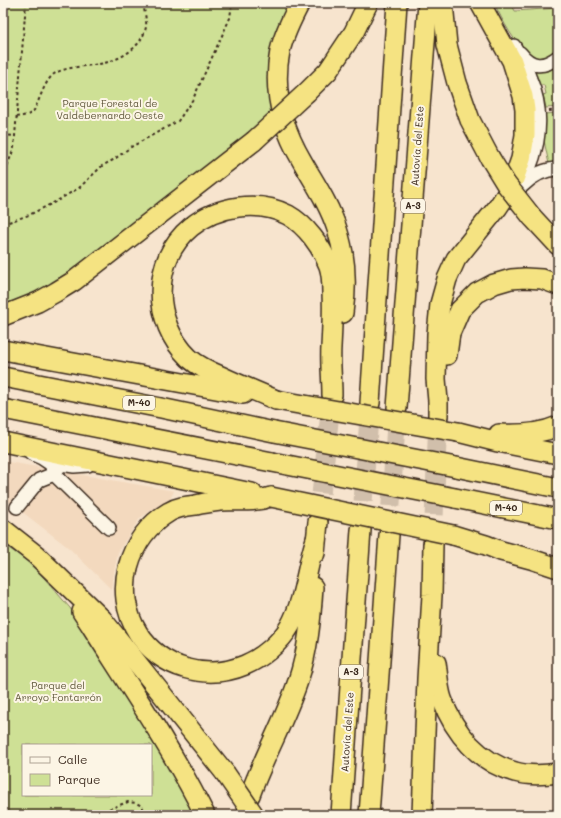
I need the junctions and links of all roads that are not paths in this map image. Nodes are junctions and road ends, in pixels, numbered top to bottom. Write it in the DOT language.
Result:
graph roads {
  1 [pos="300,3"];
  2 [pos="368,3"];
  3 [pos="397,3"];
  4 [pos="428,3"];
  5 [pos="443,3"];
  6 [pos="480,3"];
  7 [pos="483,3"];
  8 [pos="513,45"];
  9 [pos="558,57"];
  10 [pos="558,169"];
  11 [pos="514,187"];
  12 [pos="558,245"];
  13 [pos="558,285"];
  14 [pos="3,316"];
  15 [pos="3,350"];
  16 [pos="3,377"];
  17 [pos="276,400"];
  18 [pos="370,403"];
  19 [pos="397,408"];
  20 [pos="3,409"];
  21 [pos="558,426"];
  22 [pos="458,432"];
  23 [pos="3,442"];
  24 [pos="558,454"];
  25 [pos="112,464"];
  26 [pos="54,474"];
  27 [pos="558,488"];
  28 [pos="271,497"];
  29 [pos="17,507"];
  30 [pos="558,519"];
  31 [pos="109,528"];
  32 [pos="3,529"];
  33 [pos="361,530"];
  34 [pos="389,535"];
  35 [pos="452,535"];
  36 [pos="433,544"];
  37 [pos="29,548"];
  38 [pos="558,557"];
  39 [pos="558,568"];
  40 [pos="432,595"];
  41 [pos="558,773"];
  42 [pos="250,795"];
  43 [pos="205,815"];
  44 [pos="254,815"];
  45 [pos="341,815"];
  46 [pos="369,815"];
  47 [pos="422,815"];
  1 -- 17 [label="highway"];
  2 -- 14 [label="highway, bridge"];
  3 -- 18 [label="highway"];
  4 -- 19 [label="highway, Autovía del Este / A-3"];
  5 -- 12 [label="highway, bridge"];
  6 -- 11 [label="highway"];
  7 -- 8 [label="lane"];
  8 -- 9 [label="lane"];
  8 -- 11 [label="lane"];
  10 -- 11 [label="lane"];
  11 -- 13 [label="highway"];
  15 -- 17 [label="highway"];
  16 -- 27 [label="highway, M-40, bridge"];
  17 -- 22 [label="highway, bridge"];
  20 -- 30 [label="highway, M-40, bridge"];
  21 -- 22 [label="highway"];
  22 -- 24 [label="highway"];
  23 -- 25 [label="highway"];
  23 -- 26 [label="lane"];
  25 -- 26 [label="lane"];
  25 -- 28 [label="highway"];
  26 -- 29 [label="lane"];
  26 -- 31 [label="lane"];
  28 -- 35 [label="highway, bridge"];
  28 -- 42 [label="highway"];
  32 -- 37 [label="highway"];
  33 -- 45 [label="highway, Autovía del Este / A-3"];
  34 -- 46 [label="highway"];
  35 -- 38 [label="highway"];
  35 -- 39 [label="highway"];
  36 -- 40 [label="highway"];
  37 -- 43 [label="highway"];
  37 -- 44 [label="highway, bridge"];
  40 -- 41 [label="highway"];
  40 -- 47 [label="highway"];
}
